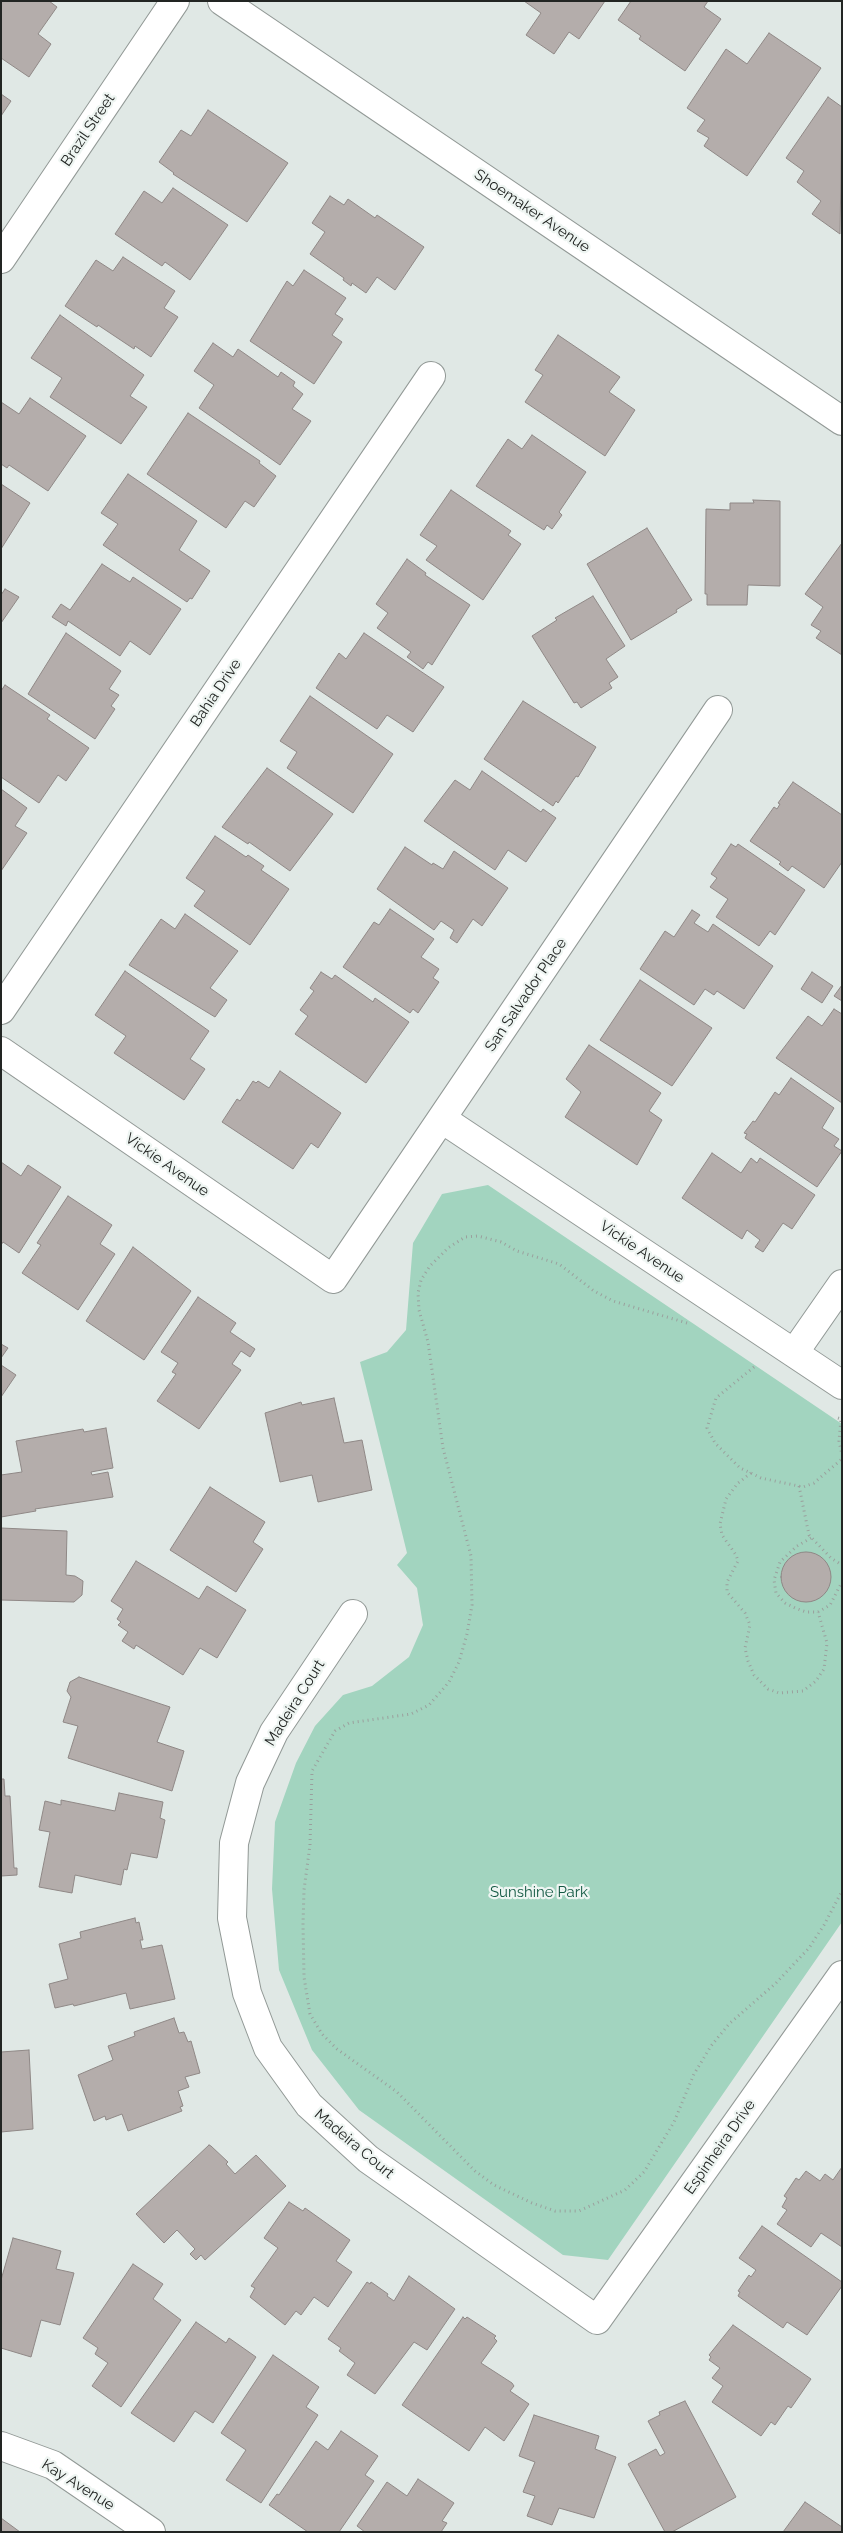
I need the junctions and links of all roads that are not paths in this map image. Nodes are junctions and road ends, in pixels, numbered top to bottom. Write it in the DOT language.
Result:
graph roads {
  1 [pos="175,1"];
  2 [pos="222,1"];
  3 [pos="1,259"];
  4 [pos="430,376"];
  5 [pos="842,421"];
  6 [pos="718,710"];
  7 [pos="1,1010"];
  8 [pos="1,1051"];
  9 [pos="442,1119"];
  10 [pos="333,1279"];
  11 [pos="842,1284"];
  12 [pos="794,1353"];
  13 [pos="842,1385"];
  14 [pos="353,1614"];
  15 [pos="842,1974"];
  16 [pos="597,2320"];
  17 [pos="1,2446"];
  18 [pos="151,2532"];
  1 -- 3 [label="street, Brazil Street"];
  2 -- 5 [label="street, Shoemaker Avenue"];
  4 -- 7 [label="street, Bahia Drive"];
  6 -- 9 [label="street, San Salvador Place"];
  8 -- 10 [label="street, Vickie Avenue"];
  9 -- 10 [label="street, San Salvador Place"];
  9 -- 12 [label="street, Vickie Avenue"];
  11 -- 12 [label="street"];
  12 -- 13 [label="street, Vickie Avenue"];
  14 -- 16 [label="street, Madeira Court"];
  15 -- 16 [label="street, Espinheira Drive"];
  17 -- 18 [label="street, Kay Avenue"];
}
